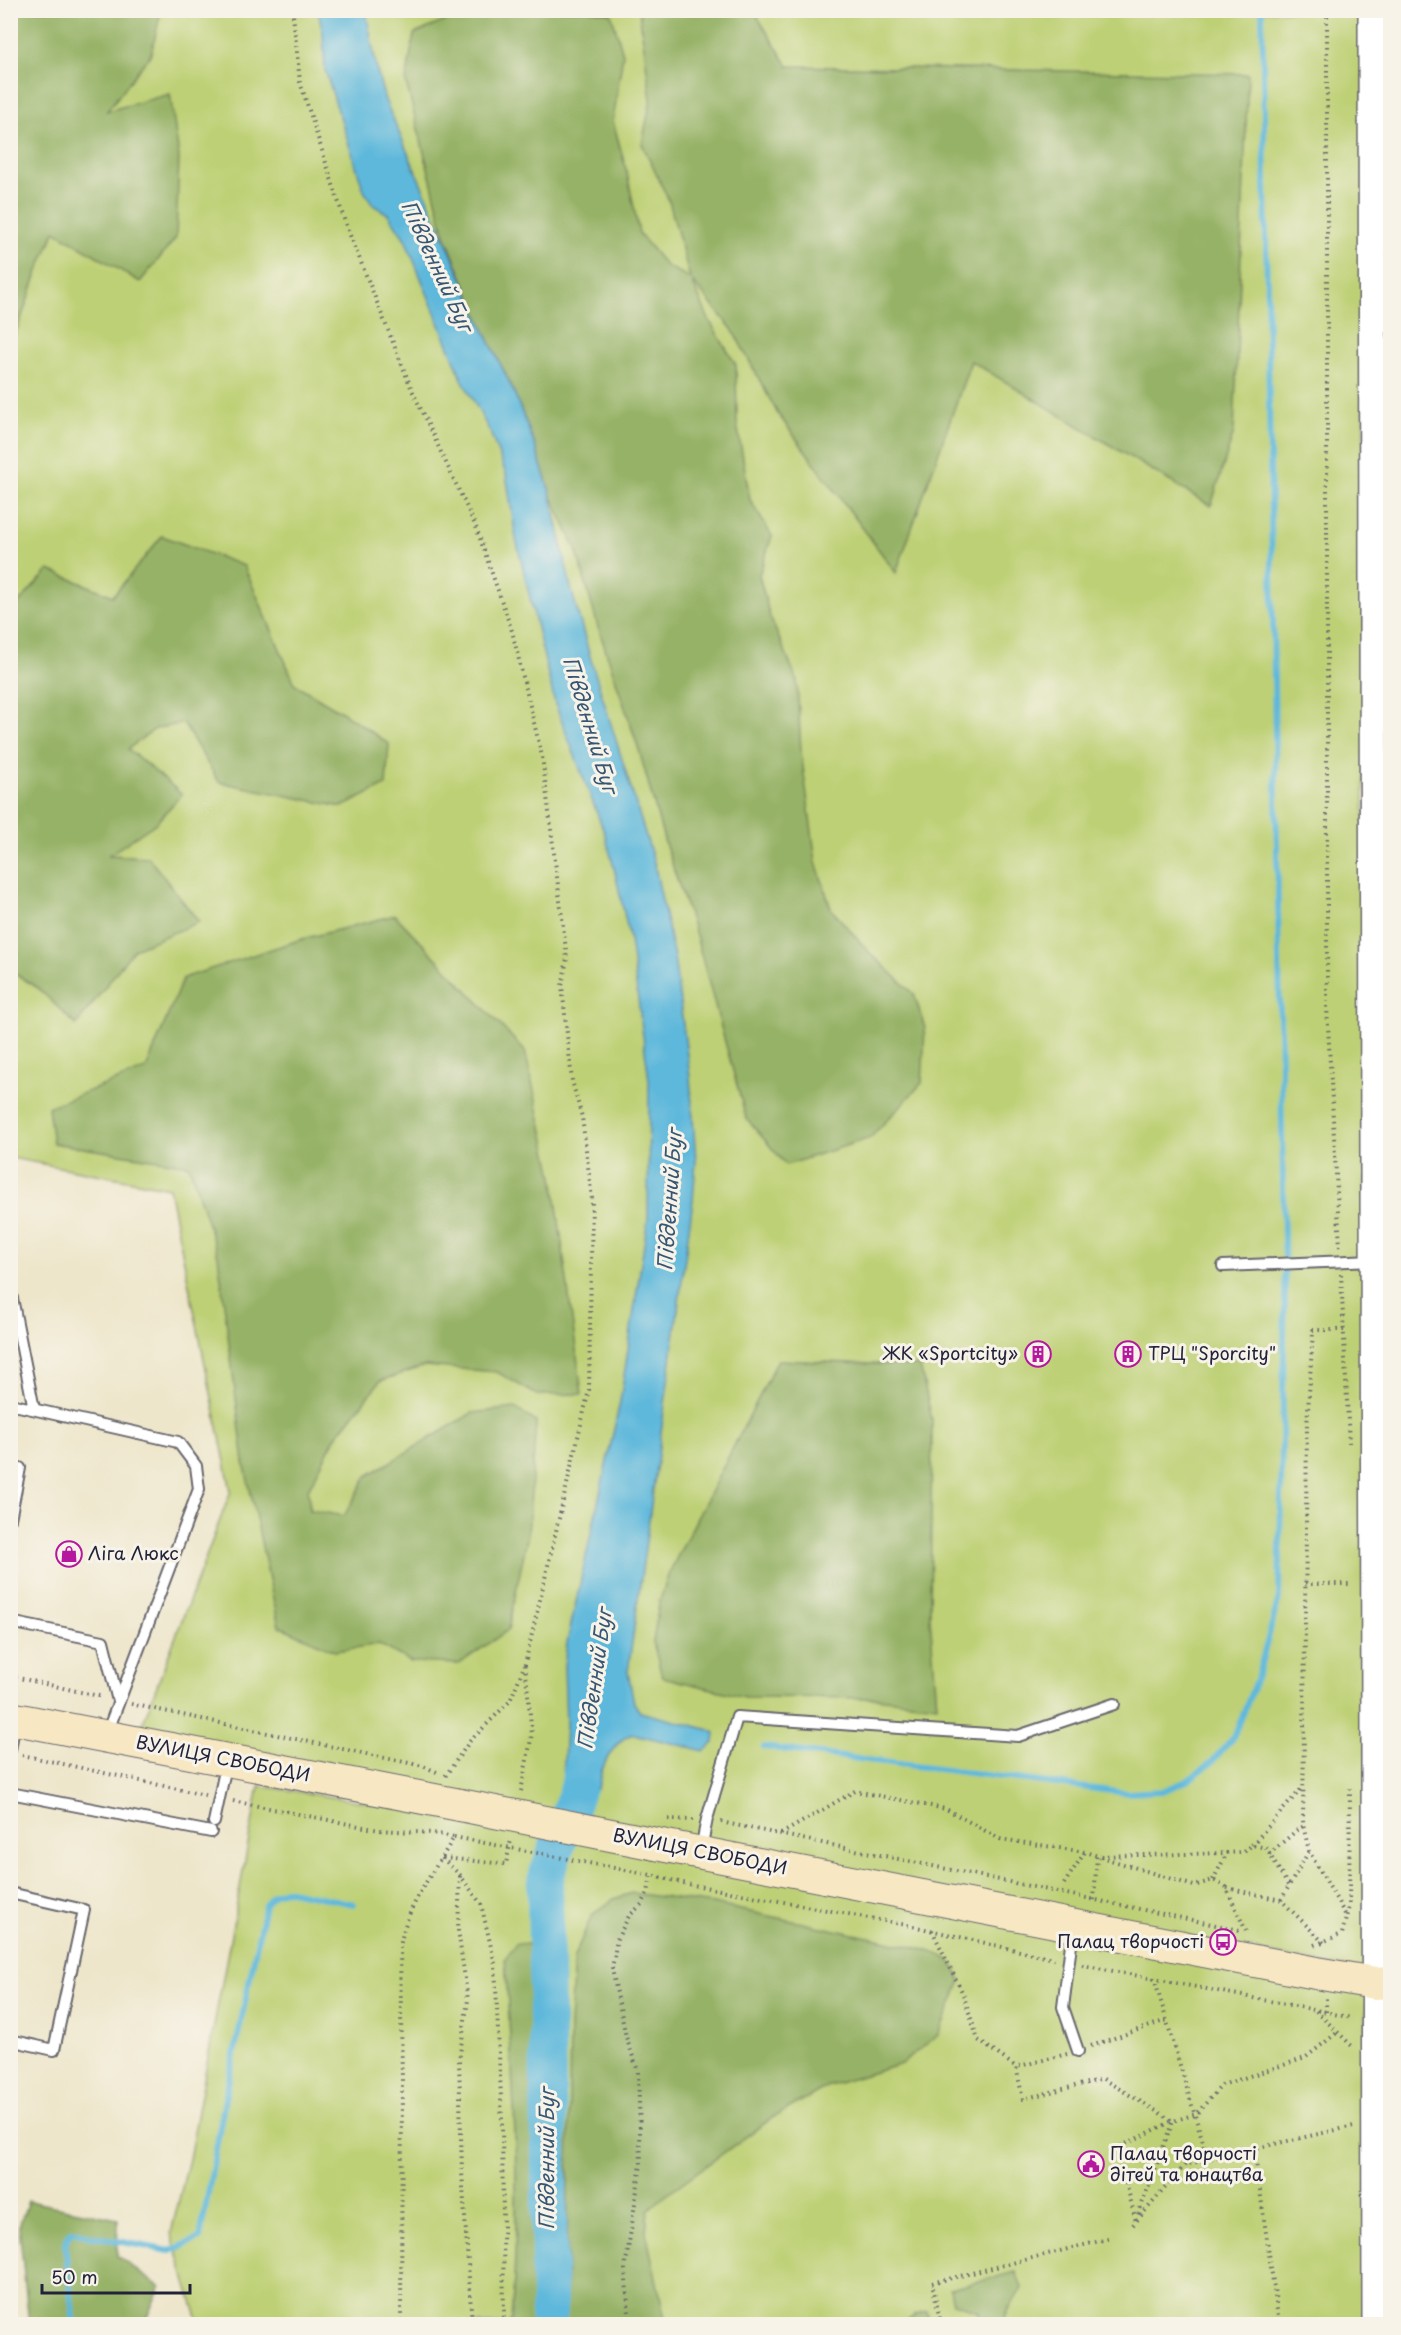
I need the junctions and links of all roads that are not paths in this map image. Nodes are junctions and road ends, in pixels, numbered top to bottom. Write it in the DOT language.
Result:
graph roads {
  1 [pos="1372,10"];
  2 [pos="1374,1260"];
  3 [pos="1223,1266"];
  4 [pos="10,1288"];
  5 [pos="10,1404"];
  6 [pos="34,1409"];
  7 [pos="10,1466"];
  8 [pos="10,1519"];
  9 [pos="10,1623"];
  10 [pos="118,1701"];
  11 [pos="1114,1704"];
  12 [pos="13,1718"];
  13 [pos="106,1736"];
  14 [pos="10,1750"];
  15 [pos="228,1761"];
  16 [pos="1383,1761"];
  17 [pos="10,1793"];
  18 [pos="701,1853"];
  19 [pos="10,1893"];
  20 [pos="1073,1925"];
  21 [pos="1383,1982"];
  22 [pos="10,2040"];
  23 [pos="1078,2051"];
  24 [pos="1383,2188"];
  25 [pos="1383,2286"];
  26 [pos="1376,2325"];
  1 -- 2 [label="street"];
  2 -- 3 [label="lane"];
  2 -- 16 [label="street"];
  4 -- 6 [label="lane"];
  5 -- 6 [label="lane"];
  6 -- 10 [label="lane"];
  7 -- 8 [label="lane"];
  9 -- 10 [label="lane"];
  10 -- 13 [label="lane"];
  11 -- 18 [label="lane"];
  12 -- 13 [label="main road, ВУЛИЦЯ СВОБОДИ"];
  12 -- 14 [label="lane"];
  13 -- 15 [label="main road, ВУЛИЦЯ СВОБОДИ"];
  15 -- 17 [label="lane"];
  15 -- 18 [label="main road, ВУЛИЦЯ СВОБОДИ, bridge"];
  16 -- 21 [label="street"];
  18 -- 20 [label="main road, ВУЛИЦЯ СВОБОДИ"];
  19 -- 22 [label="lane"];
  20 -- 21 [label="main road, ВУЛИЦЯ СВОБОДИ"];
  20 -- 23 [label="lane"];
  21 -- 24 [label="street"];
  24 -- 25 [label="street"];
  25 -- 26 [label="street"];
}
